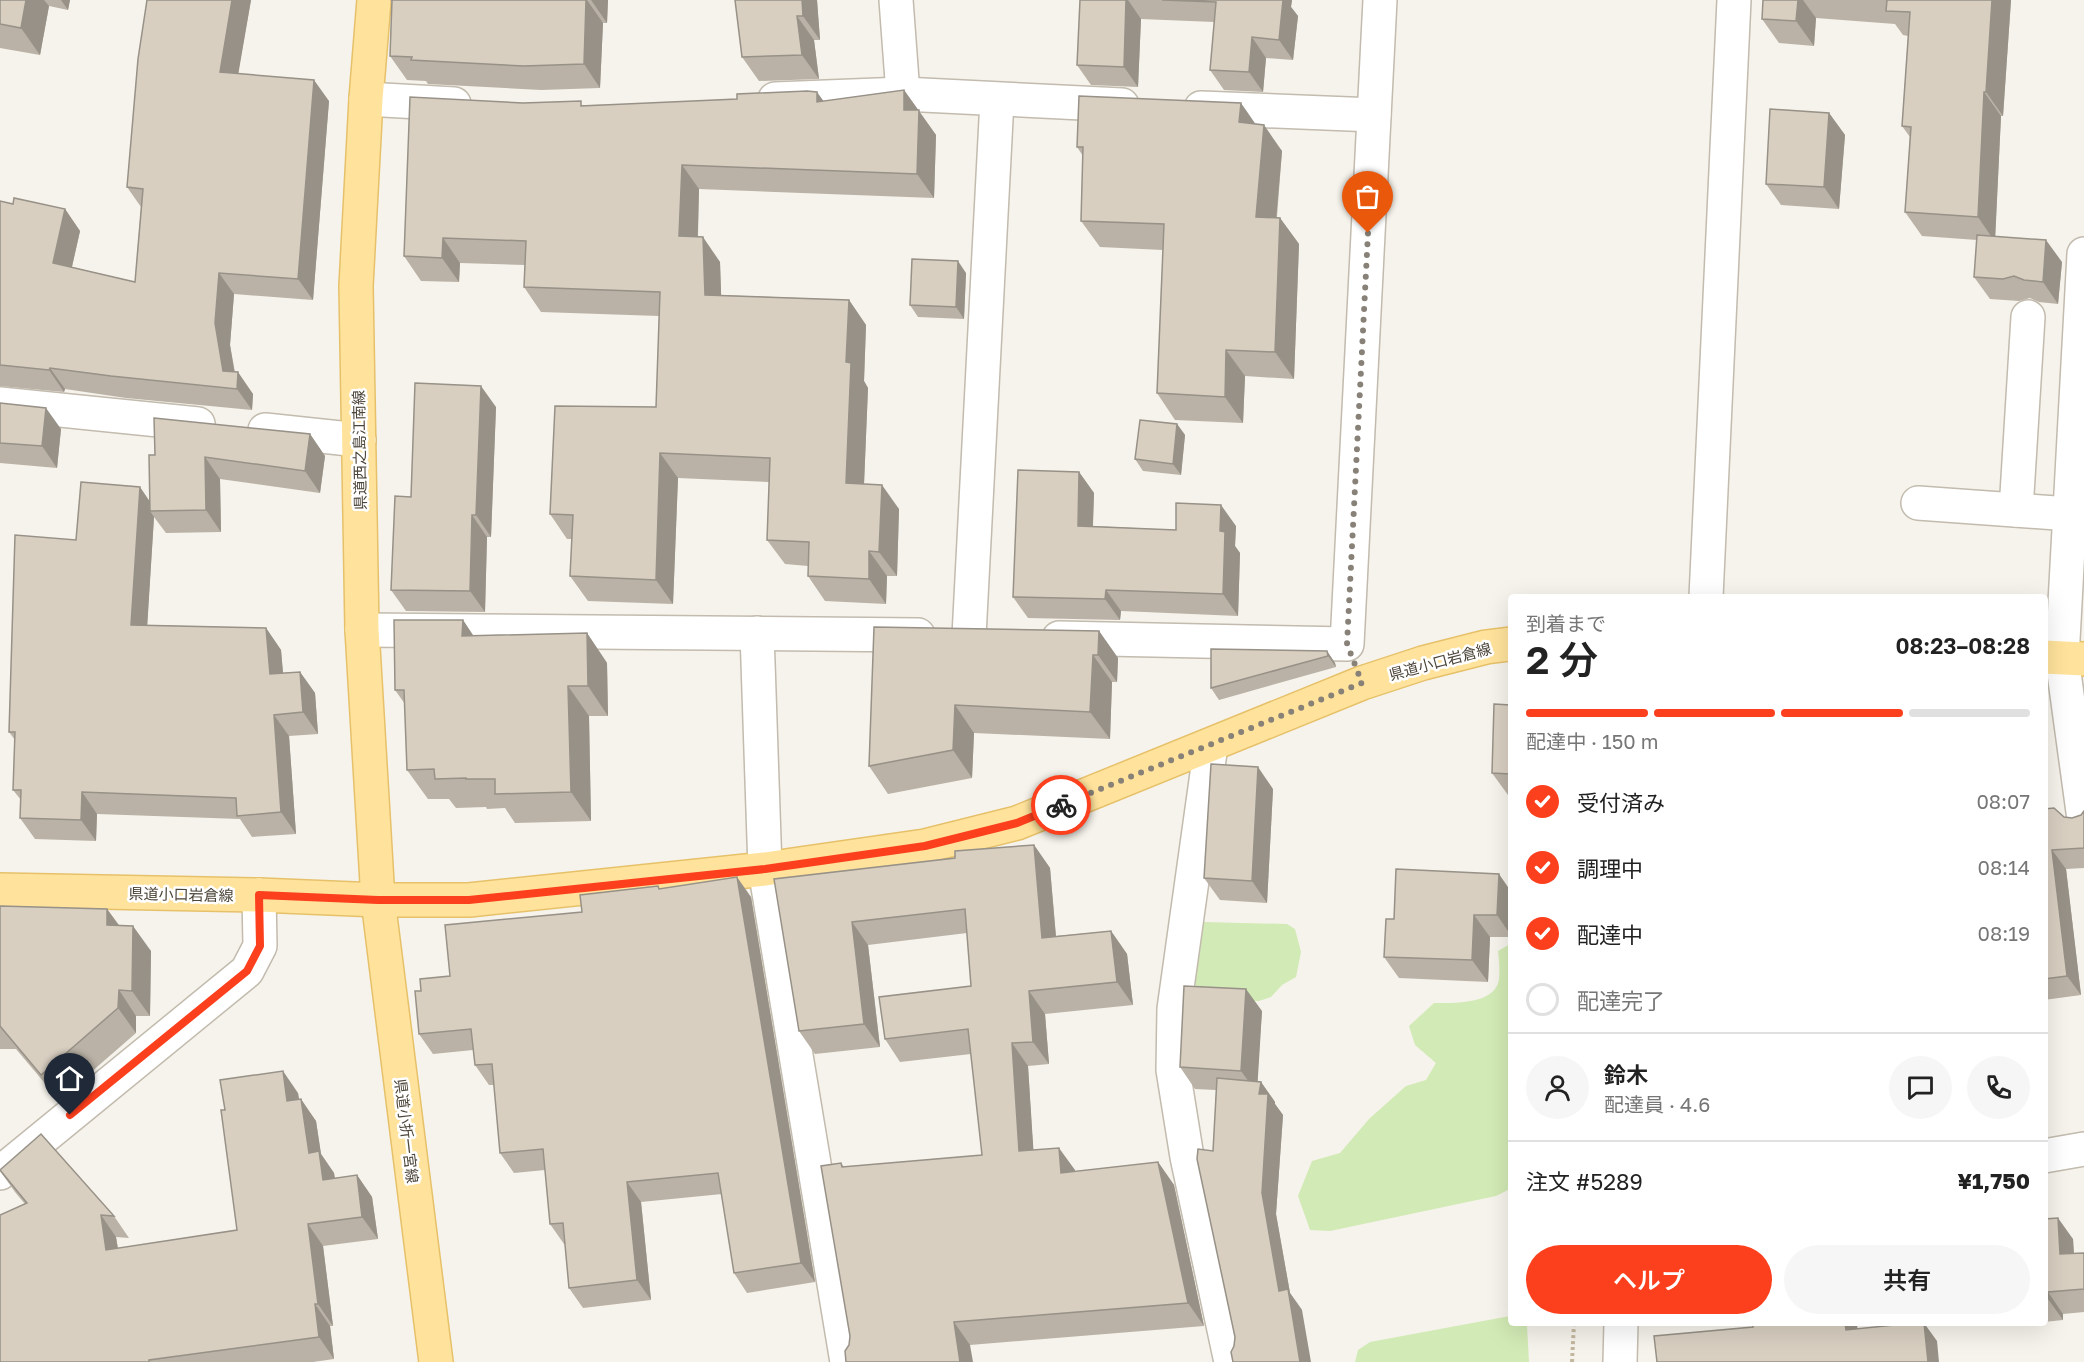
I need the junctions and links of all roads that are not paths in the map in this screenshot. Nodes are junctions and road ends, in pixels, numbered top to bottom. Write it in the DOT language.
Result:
graph roads {
  1 [pos="374,0"];
  2 [pos="896,0"];
  3 [pos="1380,0"];
  4 [pos="1734,0"];
  5 [pos="903,94"];
  6 [pos="366,99"];
  7 [pos="751,100"];
  8 [pos="997,100"];
  9 [pos="483,105"];
  10 [pos="1374,115"];
  11 [pos="2084,254"];
  12 [pos="2028,317"];
  13 [pos="0,404"];
  14 [pos="359,440"];
  15 [pos="1918,503"];
  16 [pos="2016,510"];
  17 [pos="2070,514"];
  18 [pos="1706,594"];
  19 [pos="362,630"];
  20 [pos="757,633"];
  21 [pos="1028,637"];
  22 [pos="1347,644"];
  23 [pos="1508,644"];
  24 [pos="2063,658"];
  25 [pos="1362,683"];
  26 [pos="1211,744"];
  27 [pos="2084,819"];
  28 [pos="765,869"];
  29 [pos="0,890"];
  30 [pos="259,895"];
  31 [pos="378,900"];
  32 [pos="2084,1149"];
  33 [pos="2048,1155"];
  34 [pos="0,1173"];
  35 [pos="1621,1326"];
  36 [pos="436,1362"];
  37 [pos="847,1362"];
  38 [pos="1231,1362"];
  39 [pos="1620,1362"];
  1 -- 6 [label="main road, 県道西之島江南線"];
  2 -- 5 [label="street"];
  3 -- 10 [label="street"];
  4 -- 18 [label="street"];
  5 -- 7 [label="street"];
  5 -- 8 [label="street"];
  6 -- 9 [label="street"];
  6 -- 14 [label="main road, 県道西之島江南線"];
  8 -- 10 [label="street"];
  8 -- 20 [label="street"];
  10 -- 22 [label="street"];
  11 -- 17 [label="street"];
  12 -- 16 [label="street"];
  13 -- 14 [label="street"];
  14 -- 19 [label="main road, 県道西之島江南線"];
  15 -- 16 [label="street"];
  16 -- 17 [label="street"];
  17 -- 24 [label="street"];
  19 -- 20 [label="street"];
  19 -- 31 [label="main road, 県道西之島江南線"];
  20 -- 28 [label="street"];
  21 -- 22 [label="street"];
  22 -- 25 [label="street"];
  23 -- 25 [label="main road, 県道小口岩倉線"];
  24 -- 27 [label="street"];
  25 -- 26 [label="main road, 県道小口岩倉線"];
  26 -- 28 [label="main road, 県道小口岩倉線"];
  26 -- 38 [label="street"];
  28 -- 31 [label="main road, 県道小口岩倉線"];
  28 -- 37 [label="street"];
  29 -- 30 [label="main road, 県道小口岩倉線"];
  30 -- 31 [label="main road, 県道小口岩倉線"];
  30 -- 34 [label="street"];
  31 -- 36 [label="main road, 県道小折一宮線"];
  32 -- 33 [label="street"];
  35 -- 39 [label="street"];
}
